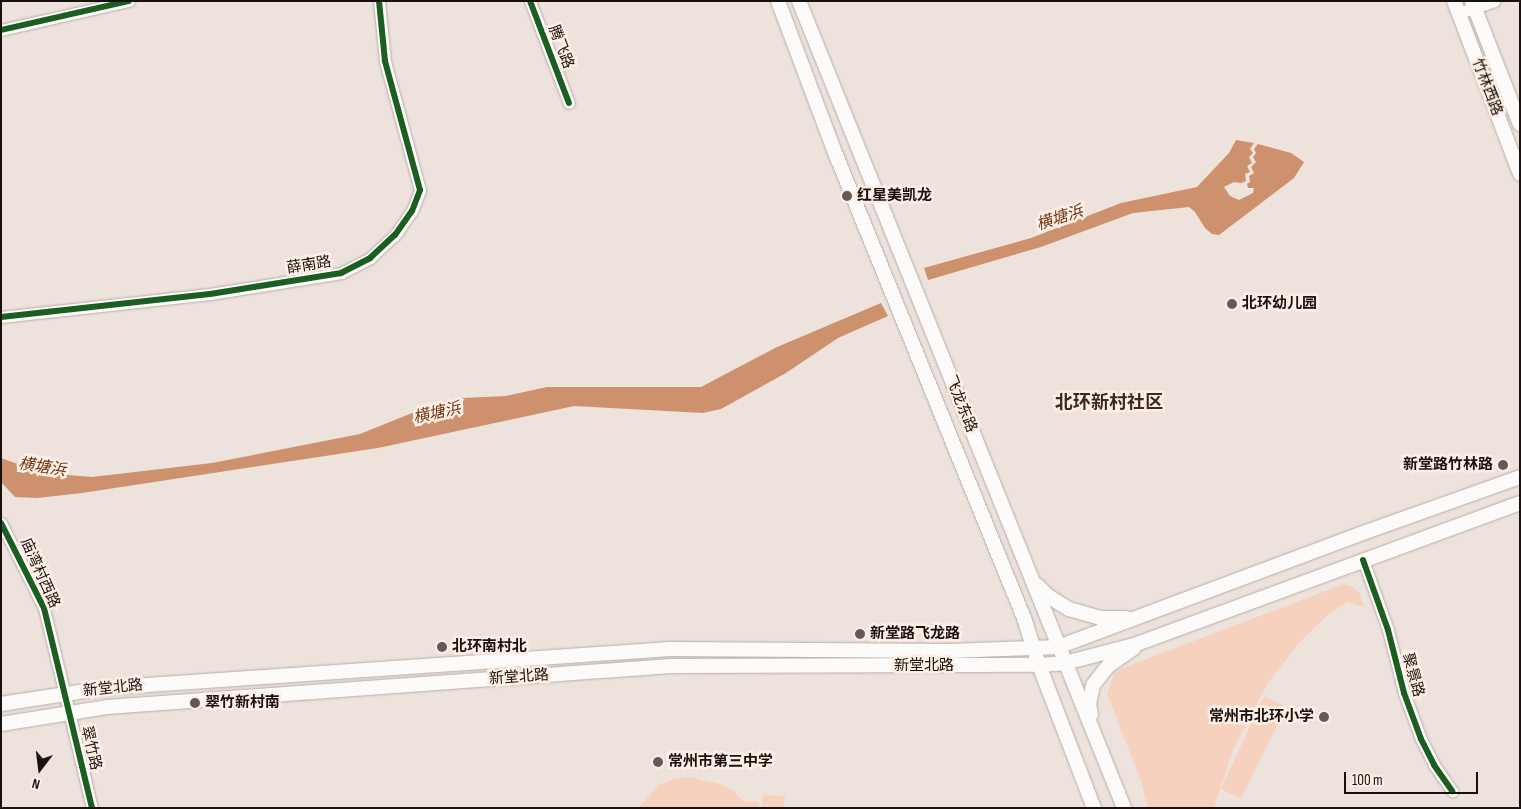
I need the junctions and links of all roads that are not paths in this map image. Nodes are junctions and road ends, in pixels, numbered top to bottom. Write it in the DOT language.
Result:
graph roads {
  1 [pos="129,1"];
  2 [pos="379,1"];
  3 [pos="530,1"];
  4 [pos="778,1"];
  5 [pos="799,1"];
  6 [pos="1494,1"];
  7 [pos="1472,3"];
  8 [pos="1456,7"];
  9 [pos="1,30"];
  10 [pos="569,103"];
  11 [pos="1520,124"];
  12 [pos="1520,174"];
  13 [pos="1,317"];
  14 [pos="1520,477"];
  15 [pos="1520,503"];
  16 [pos="1,523"];
  17 [pos="1363,560"];
  18 [pos="1033,581"];
  19 [pos="1135,618"];
  20 [pos="1145,641"];
  21 [pos="1058,647"];
  22 [pos="1034,648"];
  23 [pos="1065,663"];
  24 [pos="1040,666"];
  25 [pos="65,694"];
  26 [pos="1,704"];
  27 [pos="70,713"];
  28 [pos="1,724"];
  29 [pos="1096,740"];
  30 [pos="1452,791"];
  31 [pos="92,808"];
  32 [pos="1094,808"];
  33 [pos="1124,808"];
  1 -- 9 [label="street"];
  2 -- 13 [label="street, 薛南路"];
  3 -- 10 [label="street, 腾飞路"];
  4 -- 22 [label="main road, 飞龙东路"];
  5 -- 18 [label="main road, 飞龙东路"];
  6 -- 7 [label="street"];
  7 -- 8 [label="street"];
  7 -- 11 [label="main road, 竹林西路"];
  8 -- 12 [label="main road, 竹林西路"];
  14 -- 19 [label="main road, 新堂北路"];
  15 -- 17 [label="main road"];
  16 -- 25 [label="street, 庙湾村西路"];
  17 -- 20 [label="main road"];
  17 -- 30 [label="street, 聚景路"];
  18 -- 19 [label="main road"];
  18 -- 21 [label="main road, 飞龙东路"];
  19 -- 21 [label="main road, 新堂北路"];
  20 -- 23 [label="main road, 新堂北路"];
  20 -- 29 [label="main road"];
  21 -- 22 [label="main road, 新堂北路"];
  21 -- 23 [label="main road, 飞龙东路"];
  22 -- 24 [label="main road, 飞龙东路"];
  22 -- 25 [label="main road, 新堂北路"];
  23 -- 24 [label="main road, 新堂北路"];
  23 -- 29 [label="main road, 飞龙东路"];
  24 -- 27 [label="main road, 新堂北路"];
  24 -- 32 [label="main road, 飞龙东路"];
  25 -- 26 [label="main road, 新堂北路"];
  25 -- 27 [label="street, 翠竹路"];
  27 -- 28 [label="main road, 新堂北路"];
  27 -- 31 [label="street, 翠竹路"];
  29 -- 33 [label="main road, 飞龙东路"];
}
